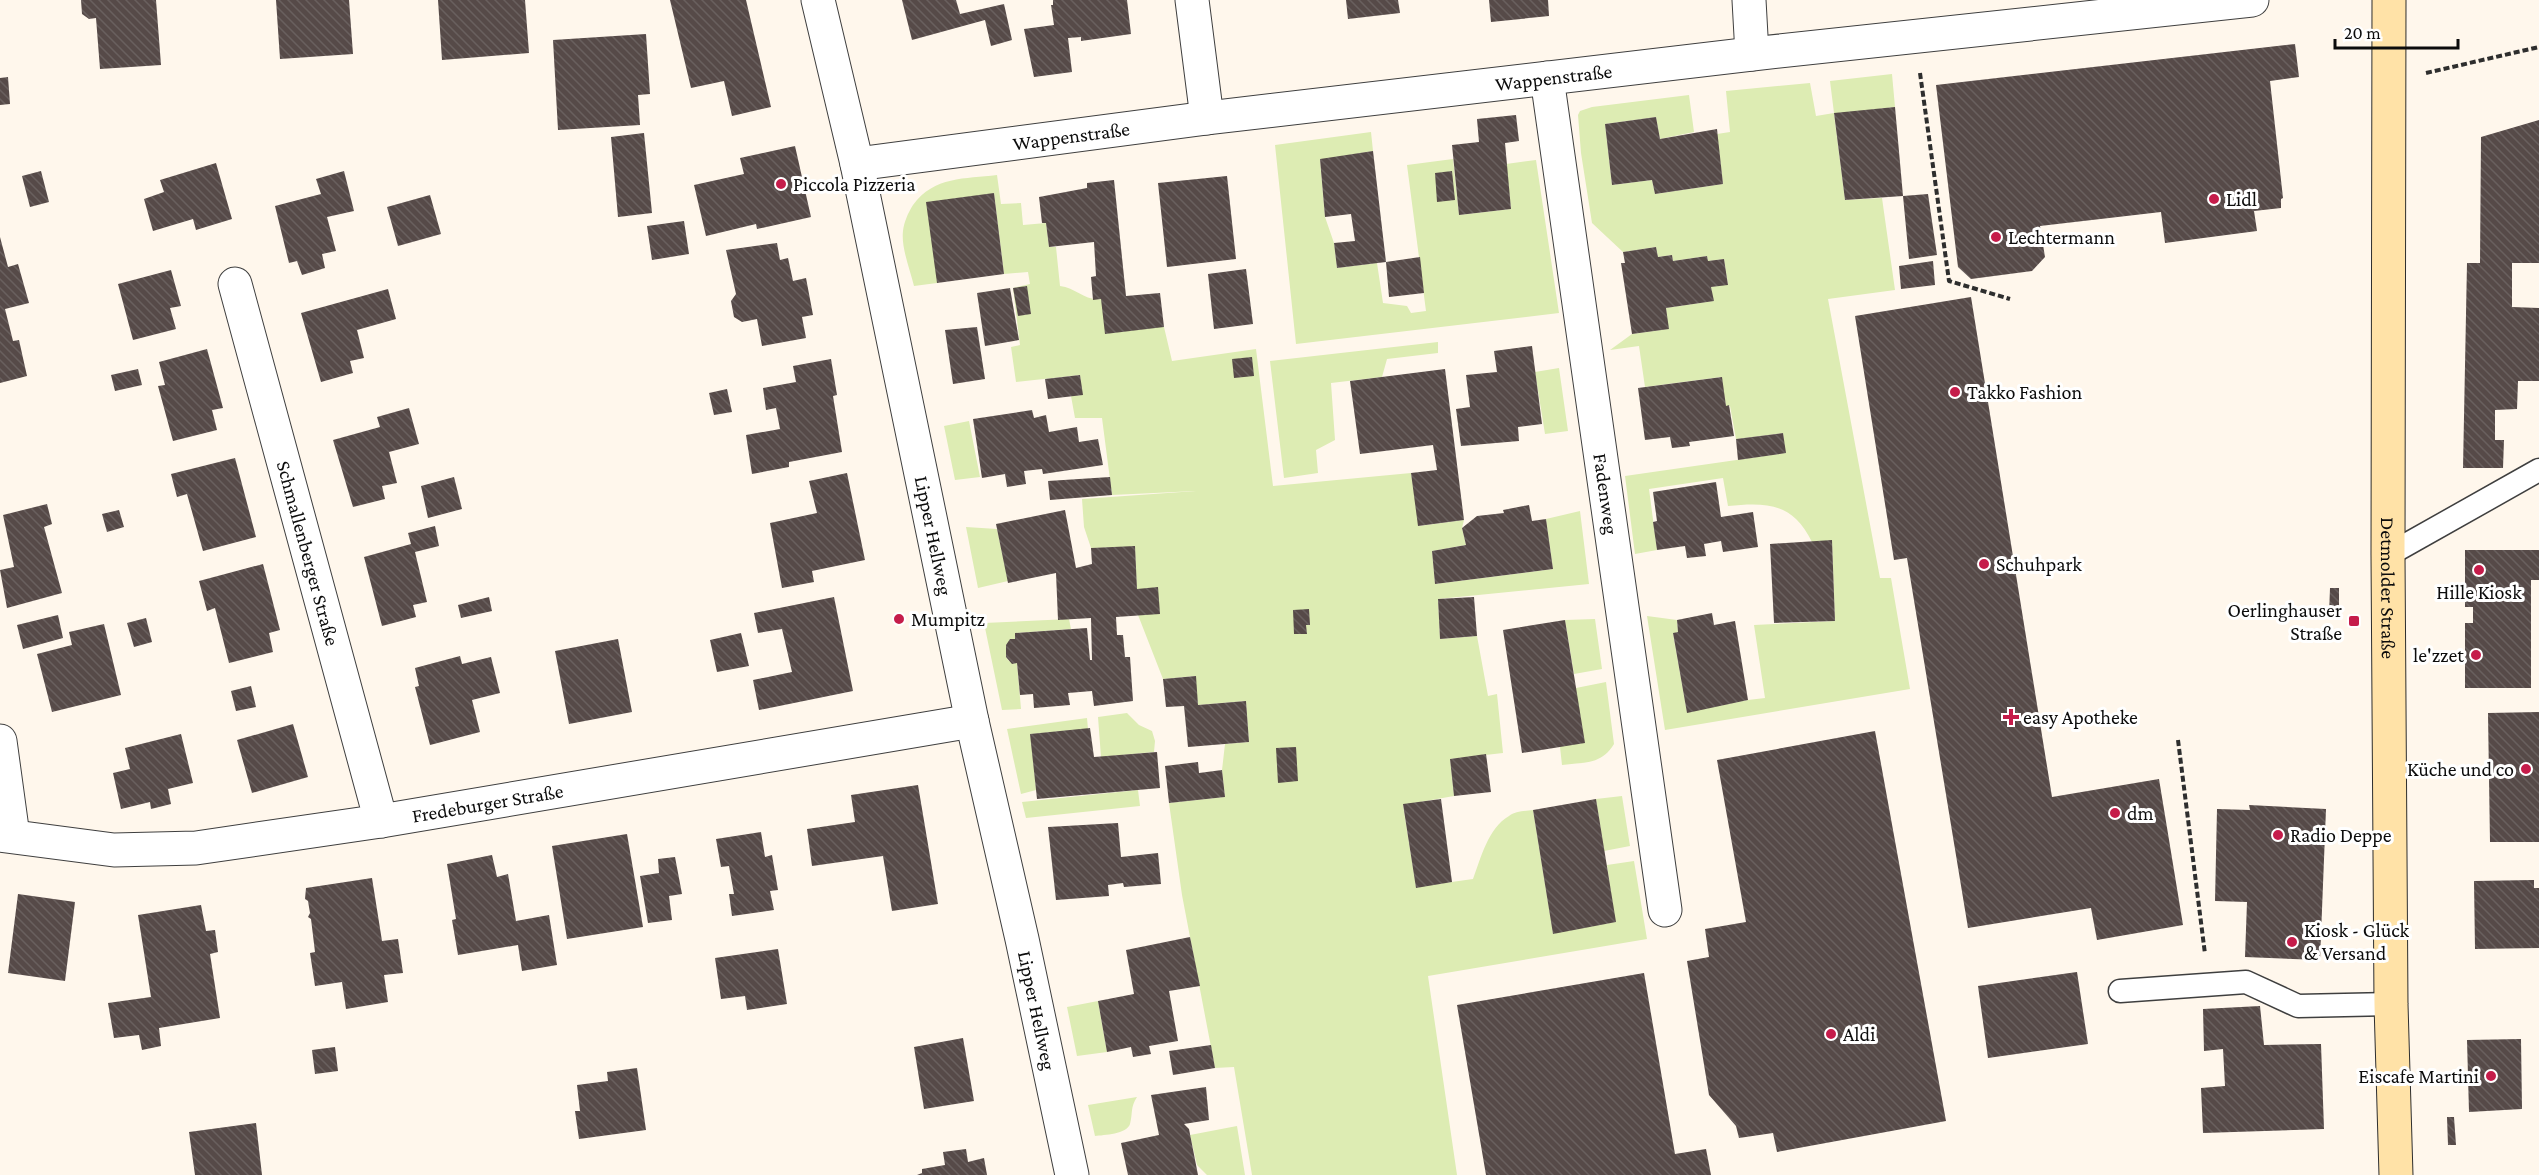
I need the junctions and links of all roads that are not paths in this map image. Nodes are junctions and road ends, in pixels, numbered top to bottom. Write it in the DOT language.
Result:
graph roads {
  1 [pos="818,0"];
  2 [pos="1192,0"];
  3 [pos="1749,0"];
  4 [pos="2390,0"];
  5 [pos="2245,1"];
  6 [pos="1752,54"];
  7 [pos="1547,78"];
  8 [pos="1207,118"];
  9 [pos="857,164"];
  10 [pos="235,284"];
  11 [pos="2539,470"];
  12 [pos="2388,555"];
  13 [pos="972,721"];
  14 [pos="0,741"];
  15 [pos="381,821"];
  16 [pos="6,835"];
  17 [pos="1665,910"];
  18 [pos="2120,991"];
  19 [pos="2391,1004"];
  20 [pos="1072,1175"];
  21 [pos="2396,1175"];
  1 -- 9 [label="street, Lipper Hellweg"];
  2 -- 8 [label="street"];
  3 -- 6 [label="street"];
  4 -- 12 [label="main road, Detmolder Straße"];
  5 -- 6 [label="street, Wappenstraße"];
  6 -- 7 [label="street, Wappenstraße"];
  7 -- 8 [label="street, Wappenstraße"];
  7 -- 17 [label="street, Fadenweg"];
  8 -- 9 [label="street, Wappenstraße"];
  9 -- 13 [label="street, Lipper Hellweg"];
  10 -- 15 [label="street, Schmallenberger Straße"];
  11 -- 12 [label="lane"];
  12 -- 19 [label="main road, Detmolder Straße"];
  13 -- 15 [label="street, Fredeburger Straße"];
  13 -- 20 [label="street, Lipper Hellweg"];
  14 -- 16 [label="street"];
  15 -- 16 [label="street, Fredeburger Straße"];
  18 -- 19 [label="lane"];
  19 -- 21 [label="main road, Detmolder Straße"];
}
